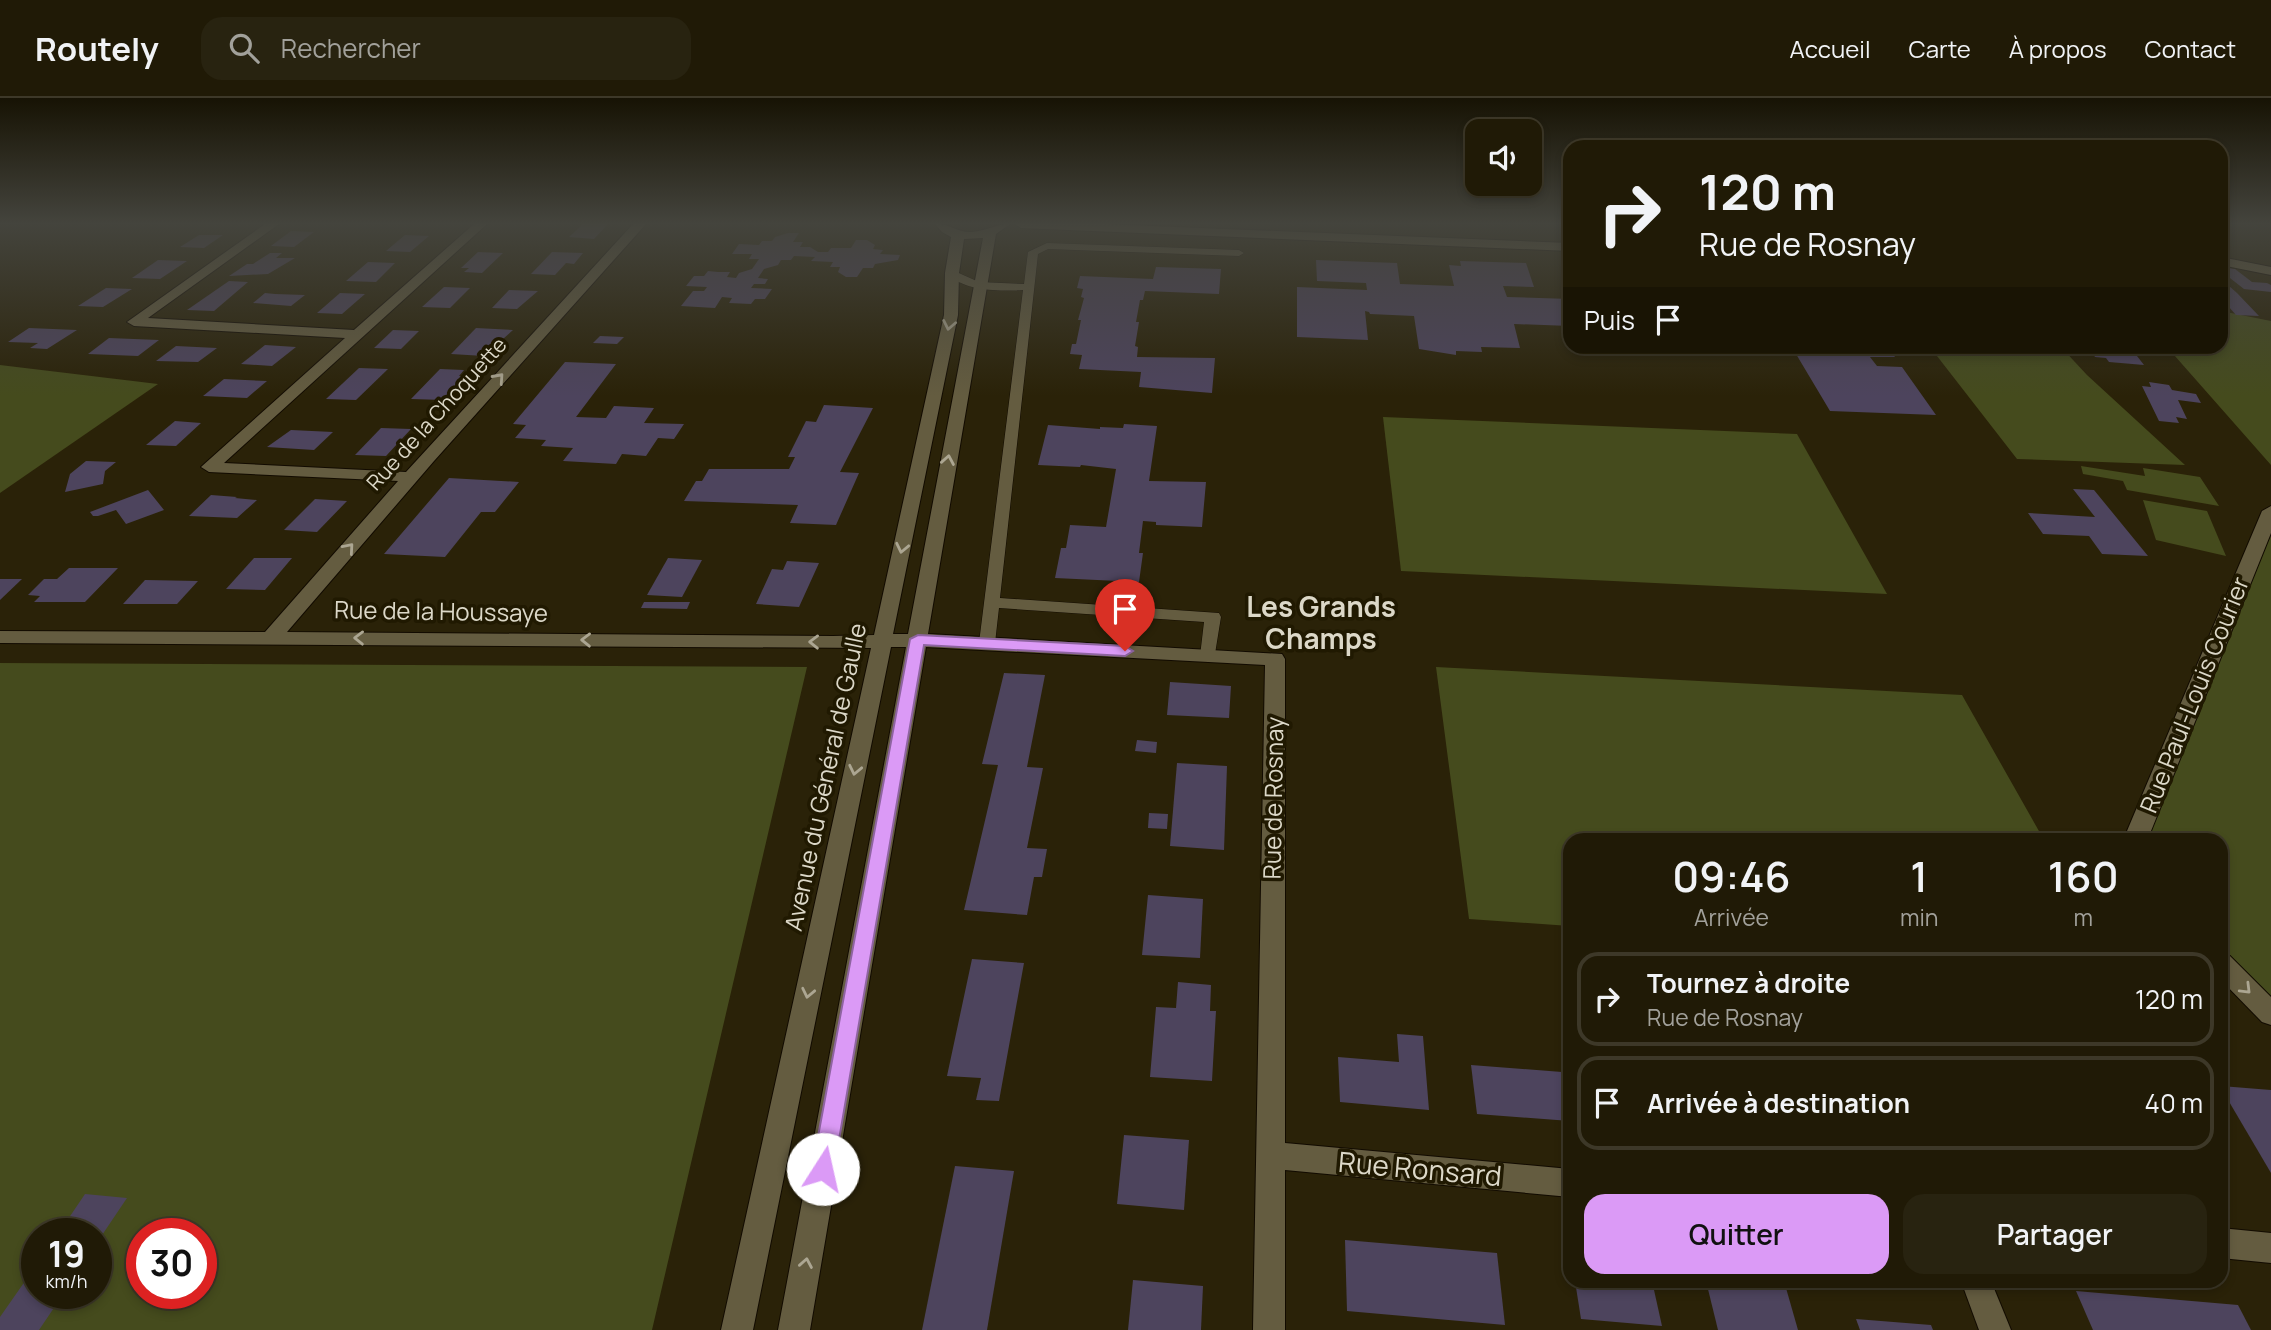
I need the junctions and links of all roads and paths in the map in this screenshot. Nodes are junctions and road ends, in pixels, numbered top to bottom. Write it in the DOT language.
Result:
graph roads {
  1 [pos="191,281"];
  2 [pos="416,281"];
  3 [pos="587,281"];
  4 [pos="952,281"];
  5 [pos="968,281"];
  6 [pos="982,281"];
  7 [pos="1030,281"];
  8 [pos="981,285"];
  9 [pos="1030,287"];
  10 [pos="357,334"];
  11 [pos="410,477"];
  12 [pos="2271,511"];
  13 [pos="992,604"];
  14 [pos="0,637"];
  15 [pos="272,637"];
  16 [pos="918,639"];
  17 [pos="882,640"];
  18 [pos="987,643"];
  19 [pos="1208,656"];
  20 [pos="2139,833"];
  21 [pos="2228,971"];
  22 [pos="2271,1014"];
  23 [pos="1270,1155"];
  24 [pos="1563,1182"];
  25 [pos="2228,1244"];
  26 [pos="2271,1248"];
  27 [pos="1979,1288"];
  28 [pos="737,1330"];
  29 [pos="794,1330"];
  30 [pos="1269,1330"];
  31 [pos="1995,1330"];
  1 -- 10 [label="street"];
  2 -- 10 [label="street"];
  11 -- 3 [label="street, Rue de la Choquette, one-way"];
  4 -- 17 [label="street, Avenue du Général de Gaulle, one-way"];
  5 -- 8 [label="lane"];
  6 -- 8 [label="street"];
  7 -- 9 [label="lane"];
  8 -- 9 [label="lane"];
  16 -- 8 [label="street, one-way"];
  9 -- 13 [label="lane"];
  10 -- 11 [label="street"];
  15 -- 11 [label="street, Rue de la Choquette, one-way"];
  12 -- 20 [label="street, Rue Paul-Louis Courier"];
  13 -- 18 [label="lane"];
  13 -- 19 [label="lane"];
  14 -- 15 [label="street, Rue de la Houssaye"];
  17 -- 15 [label="street, Rue de la Houssaye, one-way"];
  16 -- 17 [label="street, Rue de Rosnay"];
  16 -- 18 [label="street, Rue de Rosnay"];
  29 -- 16 [label="street, one-way"];
  17 -- 28 [label="street, Avenue du Général de Gaulle, one-way"];
  18 -- 19 [label="street, Rue de Rosnay"];
  19 -- 23 [label="street, Rue de Rosnay"];
  21 -- 22 [label="street, one-way"];
  23 -- 24 [label="street, Rue Ronsard"];
  23 -- 30 [label="street, Rue de Rosnay"];
  25 -- 26 [label="street"];
  27 -- 31 [label="street"];
}
